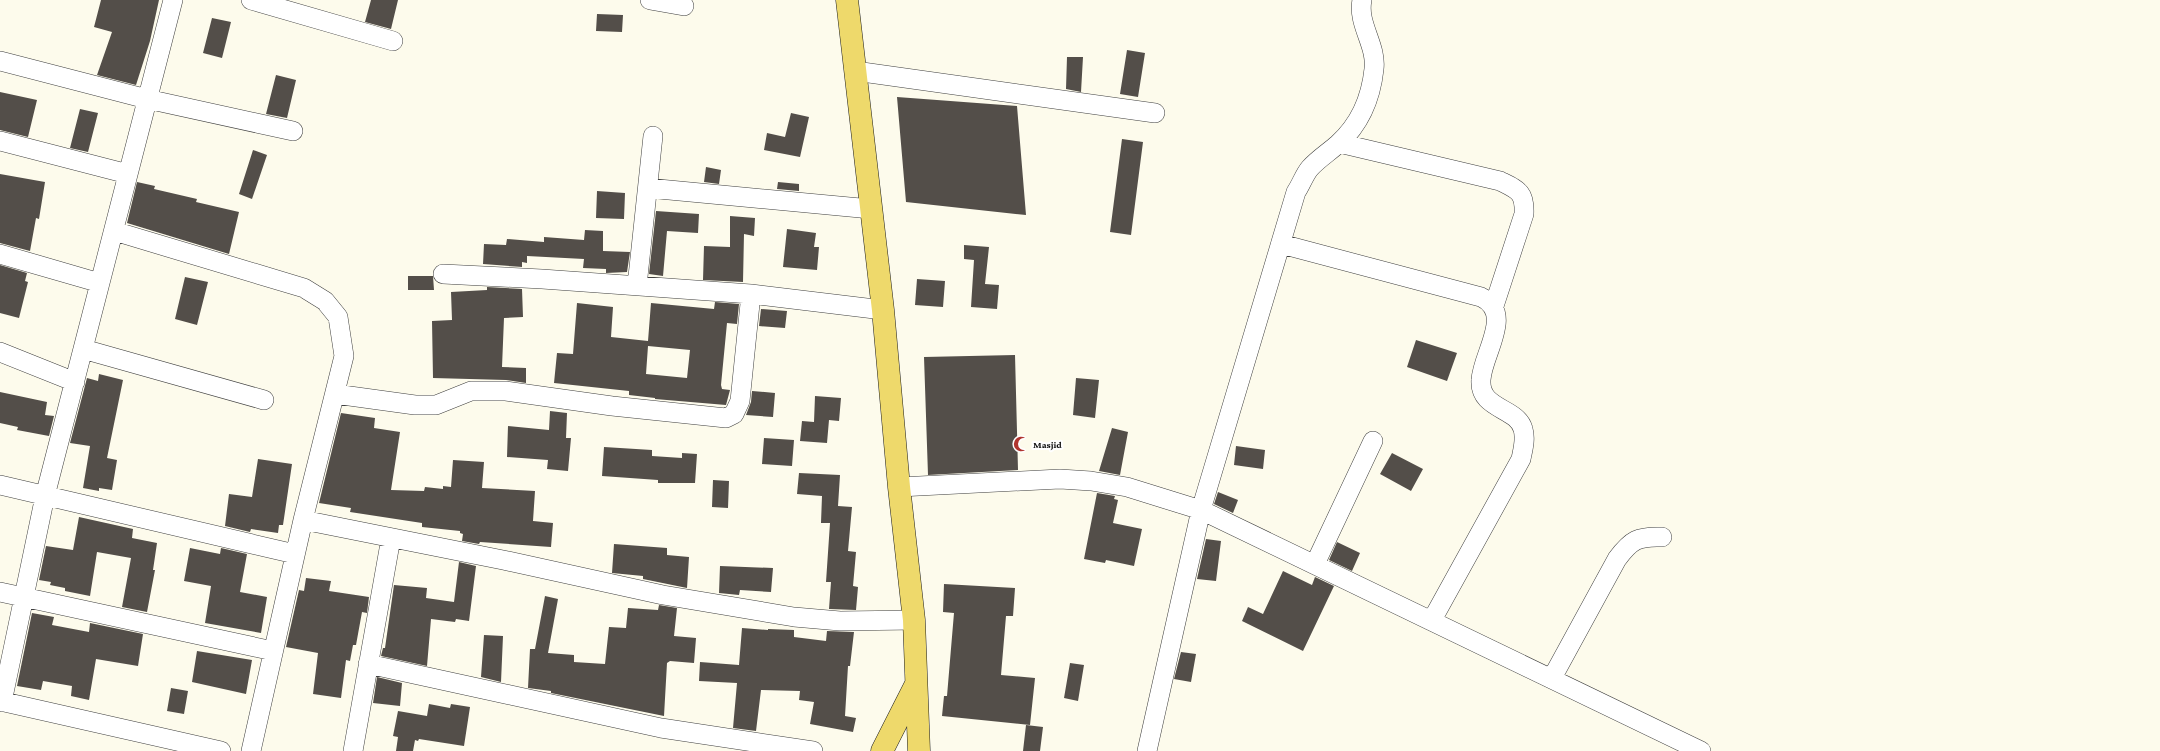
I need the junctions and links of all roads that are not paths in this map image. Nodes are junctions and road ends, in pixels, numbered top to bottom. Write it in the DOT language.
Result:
graph roads {
  1 [pos="173,0"];
  2 [pos="251,0"];
  3 [pos="650,0"];
  4 [pos="847,0"];
  5 [pos="1362,0"];
  6 [pos="684,6"];
  7 [pos="393,41"];
  8 [pos="0,61"];
  9 [pos="855,71"];
  10 [pos="147,99"];
  11 [pos="1155,113"];
  12 [pos="293,132"];
  13 [pos="654,136"];
  14 [pos="0,141"];
  15 [pos="1339,143"];
  16 [pos="128,174"];
  17 [pos="648,188"];
  18 [pos="871,209"];
  19 [pos="114,231"];
  20 [pos="1281,244"];
  21 [pos="0,254"];
  22 [pos="443,274"];
  23 [pos="100,283"];
  24 [pos="637,286"];
  25 [pos="751,294"];
  26 [pos="1494,306"];
  27 [pos="883,310"];
  28 [pos="83,349"];
  29 [pos="0,352"];
  30 [pos="75,382"];
  31 [pos="335,394"];
  32 [pos="264,400"];
  33 [pos="1373,440"];
  34 [pos="0,485"];
  35 [pos="899,487"];
  36 [pos="45,496"];
  37 [pos="1201,510"];
  38 [pos="303,520"];
  39 [pos="1662,537"];
  40 [pos="391,538"];
  41 [pos="295,554"];
  42 [pos="1315,564"];
  43 [pos="0,592"];
  44 [pos="24,597"];
  45 [pos="914,620"];
  46 [pos="1432,620"];
  47 [pos="273,651"];
  48 [pos="368,664"];
  49 [pos="1552,678"];
  50 [pos="917,681"];
  51 [pos="1,702"];
  52 [pos="187,747"];
  53 [pos="221,751"];
  54 [pos="250,751"];
  55 [pos="353,751"];
  56 [pos="813,751"];
  57 [pos="882,751"];
  58 [pos="919,751"];
  59 [pos="1147,751"];
  60 [pos="1701,751"];
  1 -- 10 [label="street"];
  2 -- 7 [label="street"];
  3 -- 6 [label="street"];
  4 -- 9 [label="main road"];
  5 -- 15 [label="street"];
  8 -- 10 [label="street"];
  9 -- 11 [label="street"];
  9 -- 18 [label="main road"];
  10 -- 12 [label="street"];
  10 -- 16 [label="street"];
  13 -- 17 [label="street"];
  14 -- 16 [label="street"];
  15 -- 20 [label="street"];
  15 -- 26 [label="street"];
  16 -- 19 [label="street"];
  17 -- 18 [label="street"];
  17 -- 24 [label="street"];
  18 -- 27 [label="main road"];
  19 -- 23 [label="street"];
  19 -- 31 [label="street"];
  20 -- 26 [label="street"];
  20 -- 37 [label="street"];
  21 -- 23 [label="street"];
  22 -- 24 [label="street"];
  23 -- 28 [label="street"];
  24 -- 25 [label="street"];
  25 -- 27 [label="street"];
  25 -- 31 [label="street"];
  26 -- 46 [label="street"];
  27 -- 35 [label="main road"];
  28 -- 30 [label="street"];
  28 -- 32 [label="street"];
  29 -- 30 [label="street"];
  30 -- 36 [label="street"];
  31 -- 38 [label="street"];
  33 -- 42 [label="street"];
  34 -- 36 [label="street"];
  35 -- 37 [label="street"];
  35 -- 45 [label="main road"];
  36 -- 41 [label="street"];
  36 -- 44 [label="street"];
  37 -- 42 [label="street"];
  37 -- 59 [label="street"];
  38 -- 40 [label="street"];
  38 -- 41 [label="street"];
  39 -- 49 [label="street"];
  40 -- 45 [label="street"];
  40 -- 48 [label="street"];
  41 -- 47 [label="street"];
  42 -- 46 [label="street"];
  43 -- 44 [label="street"];
  44 -- 47 [label="street"];
  44 -- 51 [label="street"];
  45 -- 50 [label="main road"];
  46 -- 49 [label="street"];
  47 -- 54 [label="street"];
  48 -- 55 [label="street"];
  48 -- 56 [label="street"];
  49 -- 60 [label="street"];
  50 -- 57 [label="main road"];
  50 -- 58 [label="main road"];
  51 -- 52 [label="street"];
  52 -- 53 [label="street"];
}
